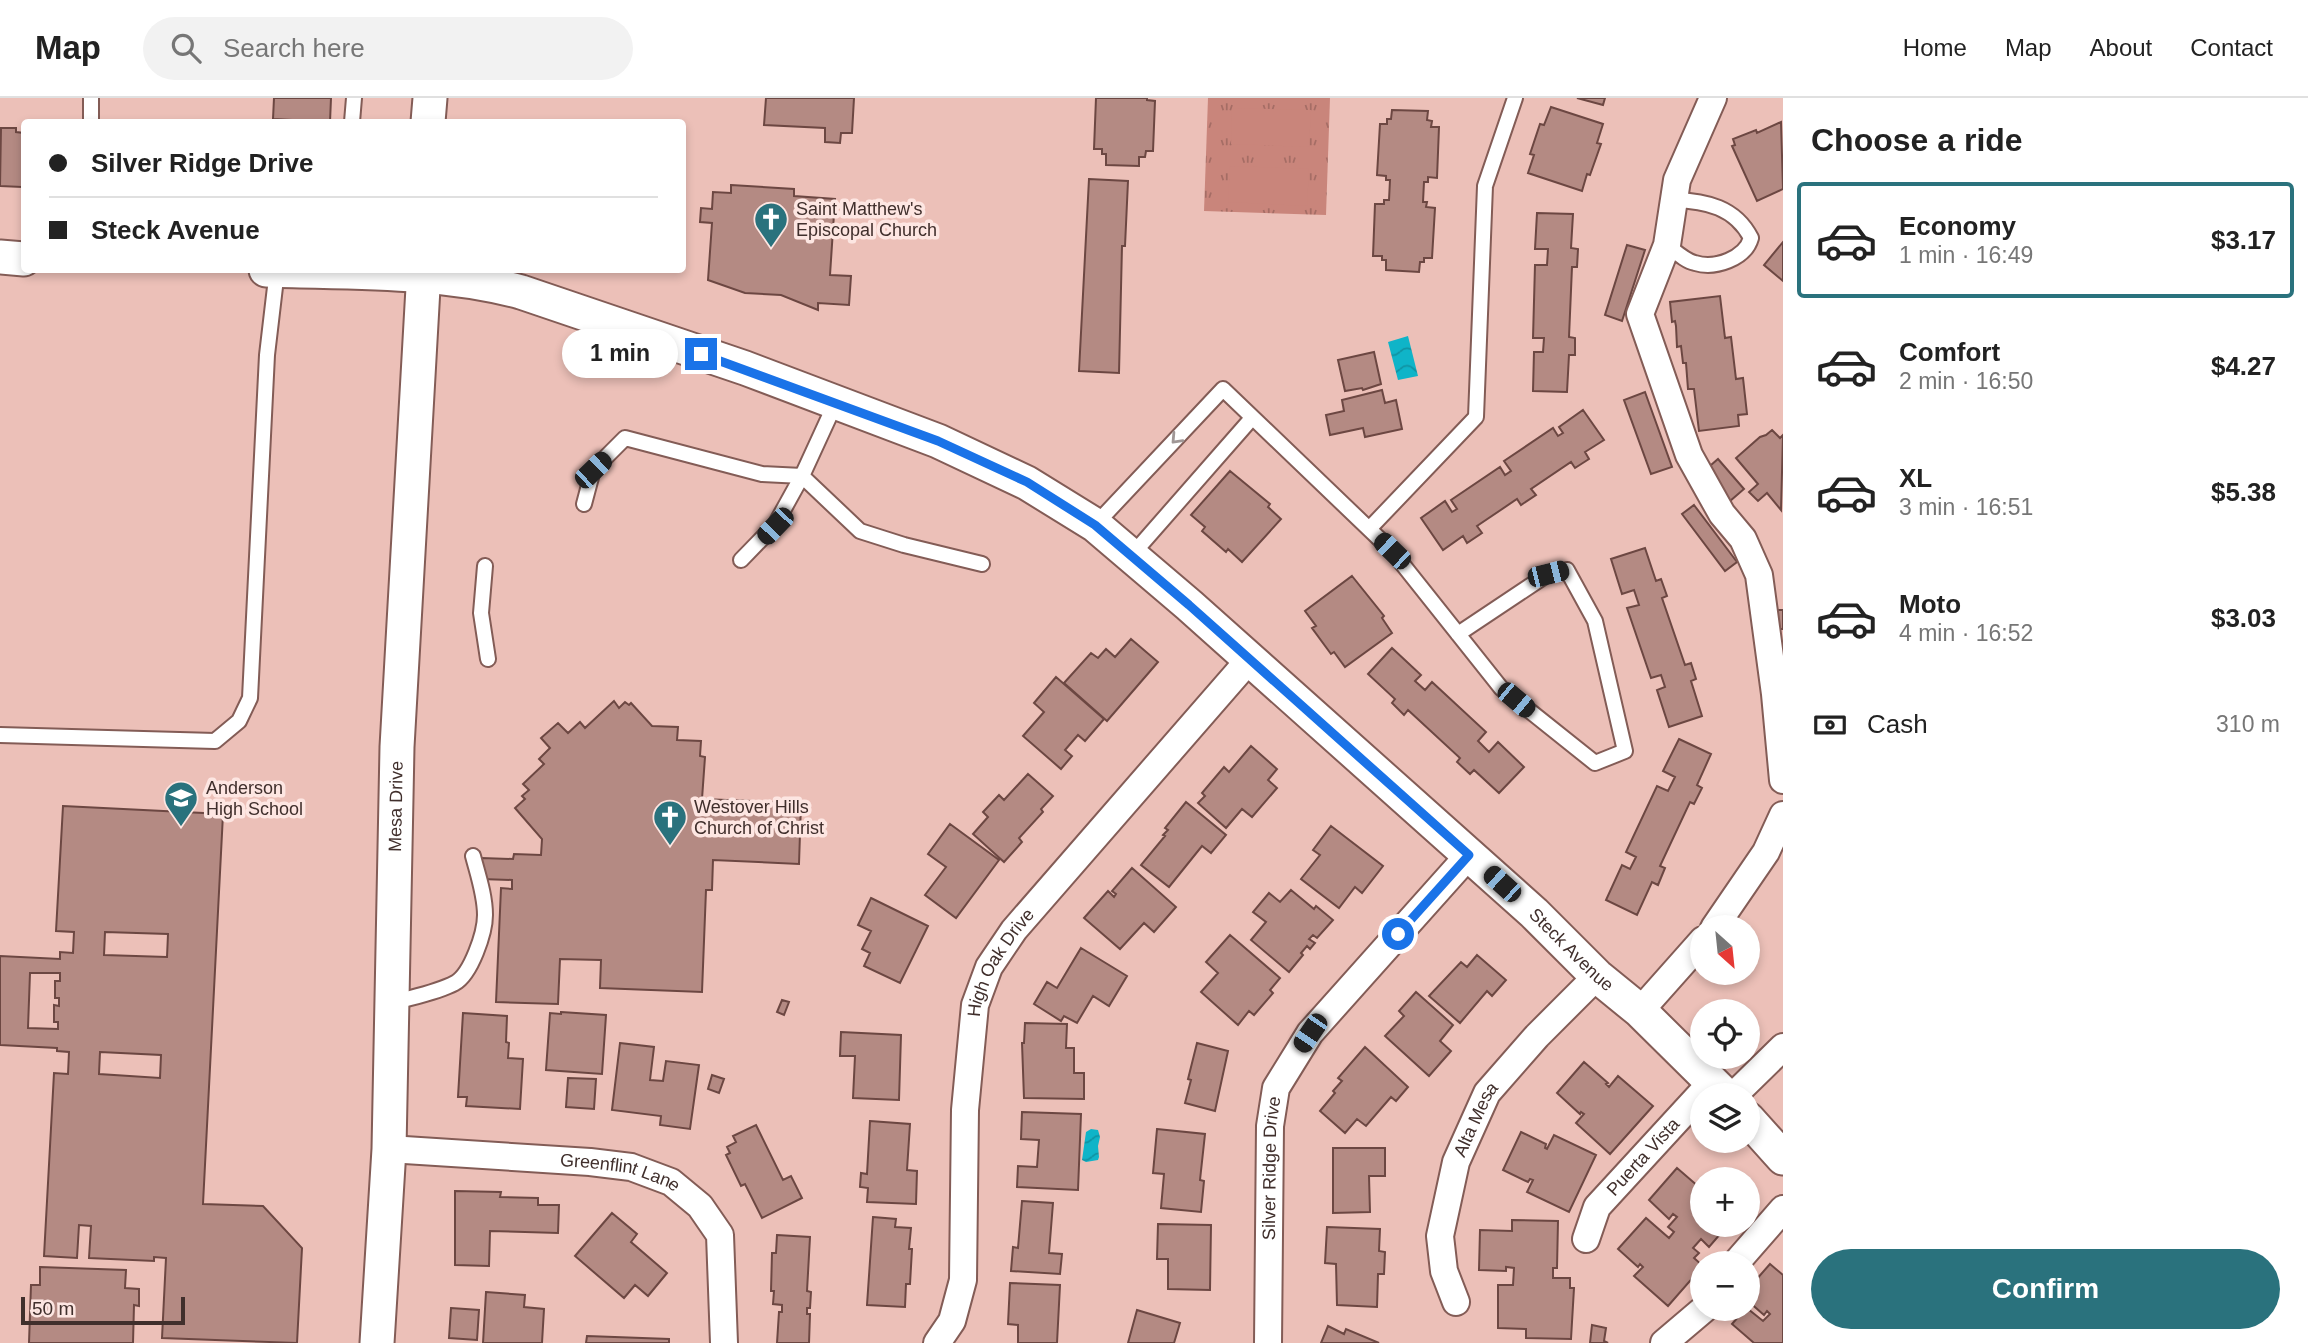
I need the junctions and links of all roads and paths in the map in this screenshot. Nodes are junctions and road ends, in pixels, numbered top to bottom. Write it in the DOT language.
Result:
graph roads {
  1 [pos="91,98"];
  2 [pos="354,98"];
  3 [pos="430,98"];
  4 [pos="1515,98"];
  5 [pos="1713,98"];
  6 [pos="91,119"];
  7 [pos="352,119"];
  8 [pos="428,119"];
  9 [pos="1674,200"];
  10 [pos="1667,245"];
  11 [pos="0,257"];
  12 [pos="21,258"];
  13 [pos="277,273"];
  14 [pos="424,273"];
  15 [pos="430,273"];
  16 [pos="500,273"];
  17 [pos="521,292"];
  18 [pos="836,402"];
  19 [pos="1252,418"];
  20 [pos="802,476"];
  21 [pos="584,505"];
  22 [pos="1095,525"];
  23 [pos="1369,529"];
  24 [pos="1131,556"];
  25 [pos="741,560"];
  26 [pos="982,564"];
  27 [pos="485,566"];
  28 [pos="1458,634"];
  29 [pos="1775,639"];
  30 [pos="488,659"];
  31 [pos="1249,660"];
  32 [pos="1779,704"];
  33 [pos="0,735"];
  34 [pos="1783,780"];
  35 [pos="1783,815"];
  36 [pos="1469,855"];
  37 [pos="473,856"];
  38 [pos="1723,915"];
  39 [pos="1690,955"];
  40 [pos="1597,976"];
  41 [pos="392,1003"];
  42 [pos="1640,1011"];
  43 [pos="1783,1047"];
  44 [pos="1715,1083"];
  45 [pos="1734,1083"];
  46 [pos="1690,1121"];
  47 [pos="1760,1132"];
  48 [pos="389,1149"];
  49 [pos="1783,1158"];
  50 [pos="1783,1209"];
  51 [pos="1586,1239"];
  52 [pos="1746,1251"];
  53 [pos="1456,1302"];
  54 [pos="1690,1321"];
  55 [pos="377,1343"];
  56 [pos="724,1343"];
  57 [pos="937,1343"];
  58 [pos="1268,1343"];
  59 [pos="1664,1343"];
  1 -- 6 [label="lane"];
  2 -- 7 [label="lane"];
  3 -- 8 [label="street"];
  4 -- 23 [label="lane"];
  5 -- 9 [label="street"];
  9 -- 10 [label="street"];
  9 -- 10 [label="lane"];
  10 -- 29 [label="street"];
  11 -- 12 [label="street"];
  13 -- 33 [label="lane"];
  14 -- 41 [label="street, Mesa Drive"];
  15 -- 17 [label="street, Steck Avenue"];
  16 -- 17 [label="street"];
  17 -- 18 [label="street, Steck Avenue"];
  18 -- 20 [label="lane"];
  18 -- 22 [label="street, Steck Avenue"];
  19 -- 22 [label="lane, one-way"];
  19 -- 23 [label="lane"];
  19 -- 24 [label="lane"];
  20 -- 21 [label="lane"];
  20 -- 25 [label="lane"];
  20 -- 26 [label="lane"];
  22 -- 24 [label="street, Steck Avenue"];
  23 -- 28 [label="lane"];
  24 -- 31 [label="street, Steck Avenue"];
  27 -- 30 [label="lane"];
  28 -- 28 [label="lane"];
  29 -- 32 [label="street"];
  31 -- 36 [label="street, Steck Avenue"];
  31 -- 57 [label="street, High Oak Drive"];
  32 -- 34 [label="street"];
  35 -- 38 [label="street"];
  36 -- 40 [label="street, Steck Avenue"];
  36 -- 58 [label="street, Silver Ridge Drive"];
  37 -- 41 [label="lane"];
  39 -- 42 [label="street"];
  40 -- 42 [label="street, Steck Avenue"];
  40 -- 53 [label="street, Alta Mesa"];
  41 -- 48 [label="street, Mesa Drive"];
  42 -- 44 [label="street, Steck Avenue"];
  43 -- 45 [label="street, Puerta Vista"];
  46 -- 51 [label="street, Puerta Vista"];
  47 -- 49 [label="street"];
  48 -- 55 [label="street, Mesa Drive"];
  48 -- 56 [label="street, Greenflint Lane"];
  50 -- 52 [label="street"];
  54 -- 59 [label="street"];
}
